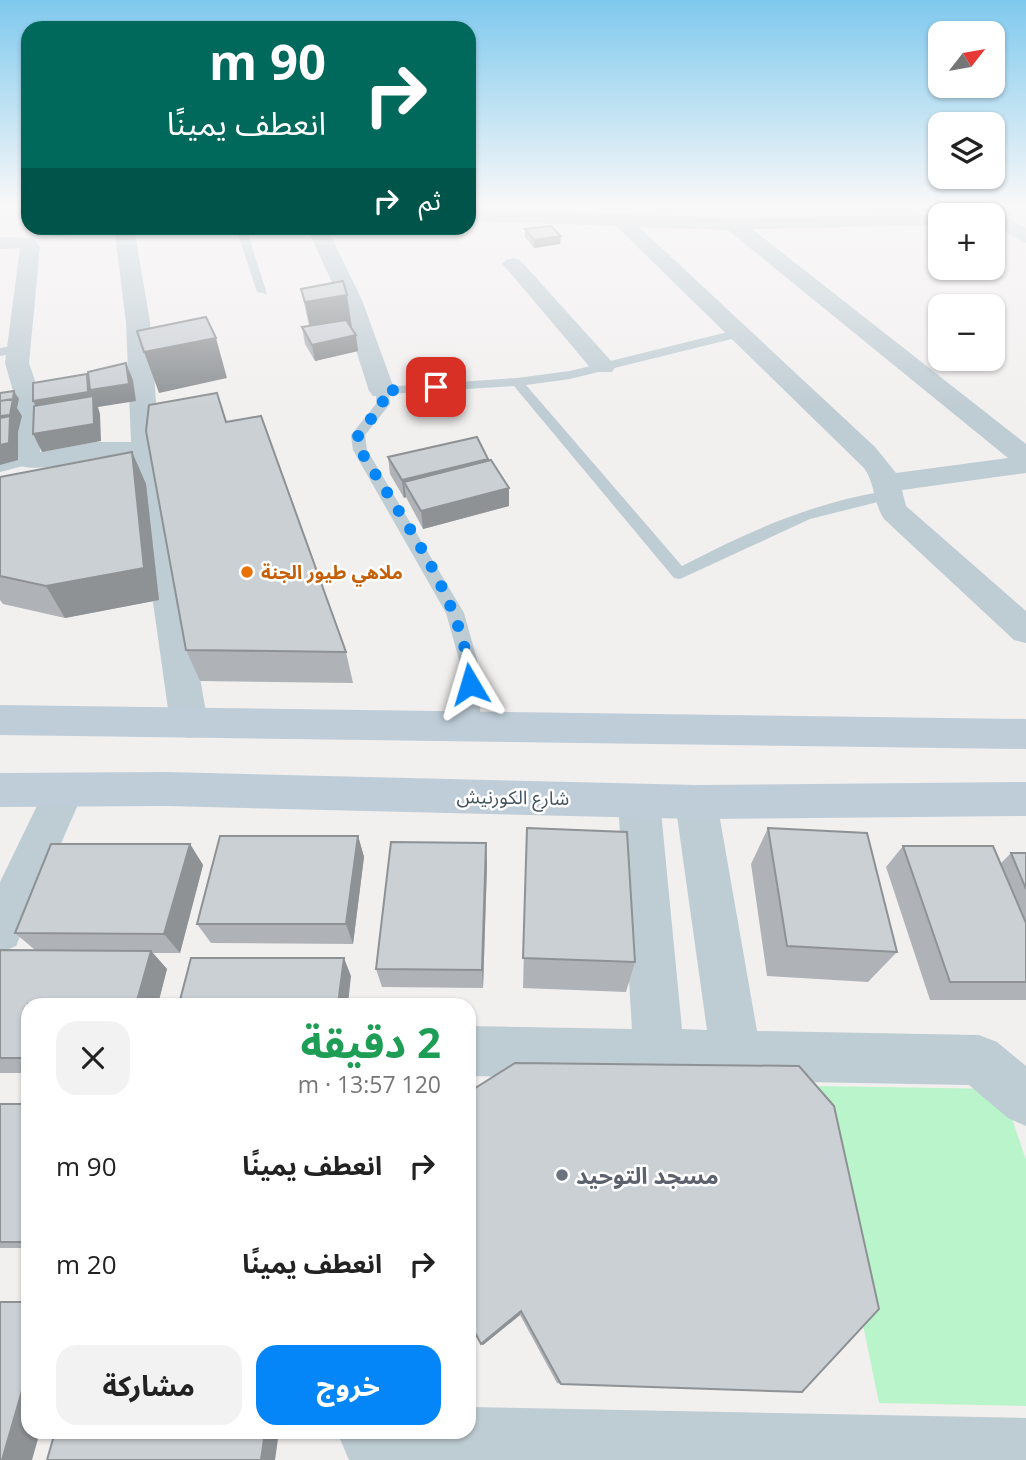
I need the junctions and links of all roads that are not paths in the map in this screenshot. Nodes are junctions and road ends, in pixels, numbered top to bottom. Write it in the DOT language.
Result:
graph roads {
  1 [pos="25,274"];
  2 [pos="134,274"];
  3 [pos="257,274"];
  4 [pos="339,274"];
  5 [pos="522,274"];
  6 [pos="678,274"];
  7 [pos="796,274"];
  8 [pos="263,292"];
  9 [pos="740,333"];
  10 [pos="9,351"];
  11 [pos="603,367"];
  12 [pos="517,382"];
  13 [pos="382,391"];
  14 [pos="146,455"];
  15 [pos="1026,458"];
  16 [pos="30,460"];
  17 [pos="1026,464"];
  18 [pos="0,468"];
  19 [pos="886,490"];
  20 [pos="1026,631"];
  21 [pos="0,720"];
  22 [pos="189,723"];
  23 [pos="471,726"];
  24 [pos="1026,734"];
  25 [pos="0,790"];
  26 [pos="64,791"];
  27 [pos="1026,799"];
  28 [pos="639,801"];
  29 [pos="696,802"];
  30 [pos="0,931"];
  31 [pos="476,1051"];
  32 [pos="659,1053"];
  33 [pos="736,1055"];
  34 [pos="1026,1100"];
  35 [pos="396,1439"];
  36 [pos="1026,1451"];
  37 [pos="724,1453"];
  1 -- 10 [label="street"];
  2 -- 14 [label="street"];
  3 -- 8 [label="lane"];
  4 -- 13 [label="street"];
  5 -- 11 [label="street"];
  6 -- 9 [label="street"];
  7 -- 15 [label="street"];
  9 -- 11 [label="lane"];
  9 -- 19 [label="street"];
  10 -- 16 [label="street"];
  11 -- 12 [label="lane"];
  12 -- 13 [label="lane"];
  12 -- 19 [label="lane"];
  13 -- 23 [label="lane"];
  14 -- 16 [label="street"];
  14 -- 22 [label="street"];
  16 -- 18 [label="lane"];
  17 -- 19 [label="street"];
  19 -- 20 [label="street"];
  21 -- 22 [label="main road"];
  22 -- 23 [label="main road"];
  23 -- 24 [label="main road"];
  25 -- 26 [label="main road, شارع الكورنيش"];
  26 -- 28 [label="main road, شارع الكورنيش"];
  26 -- 30 [label="street"];
  27 -- 29 [label="main road, شارع الكورنيش"];
  28 -- 29 [label="main road, شارع الكورنيش"];
  28 -- 32 [label="street"];
  29 -- 33 [label="street"];
  31 -- 32 [label="street"];
  32 -- 33 [label="street"];
  33 -- 34 [label="street"];
  35 -- 37 [label="street"];
  36 -- 37 [label="street"];
}
